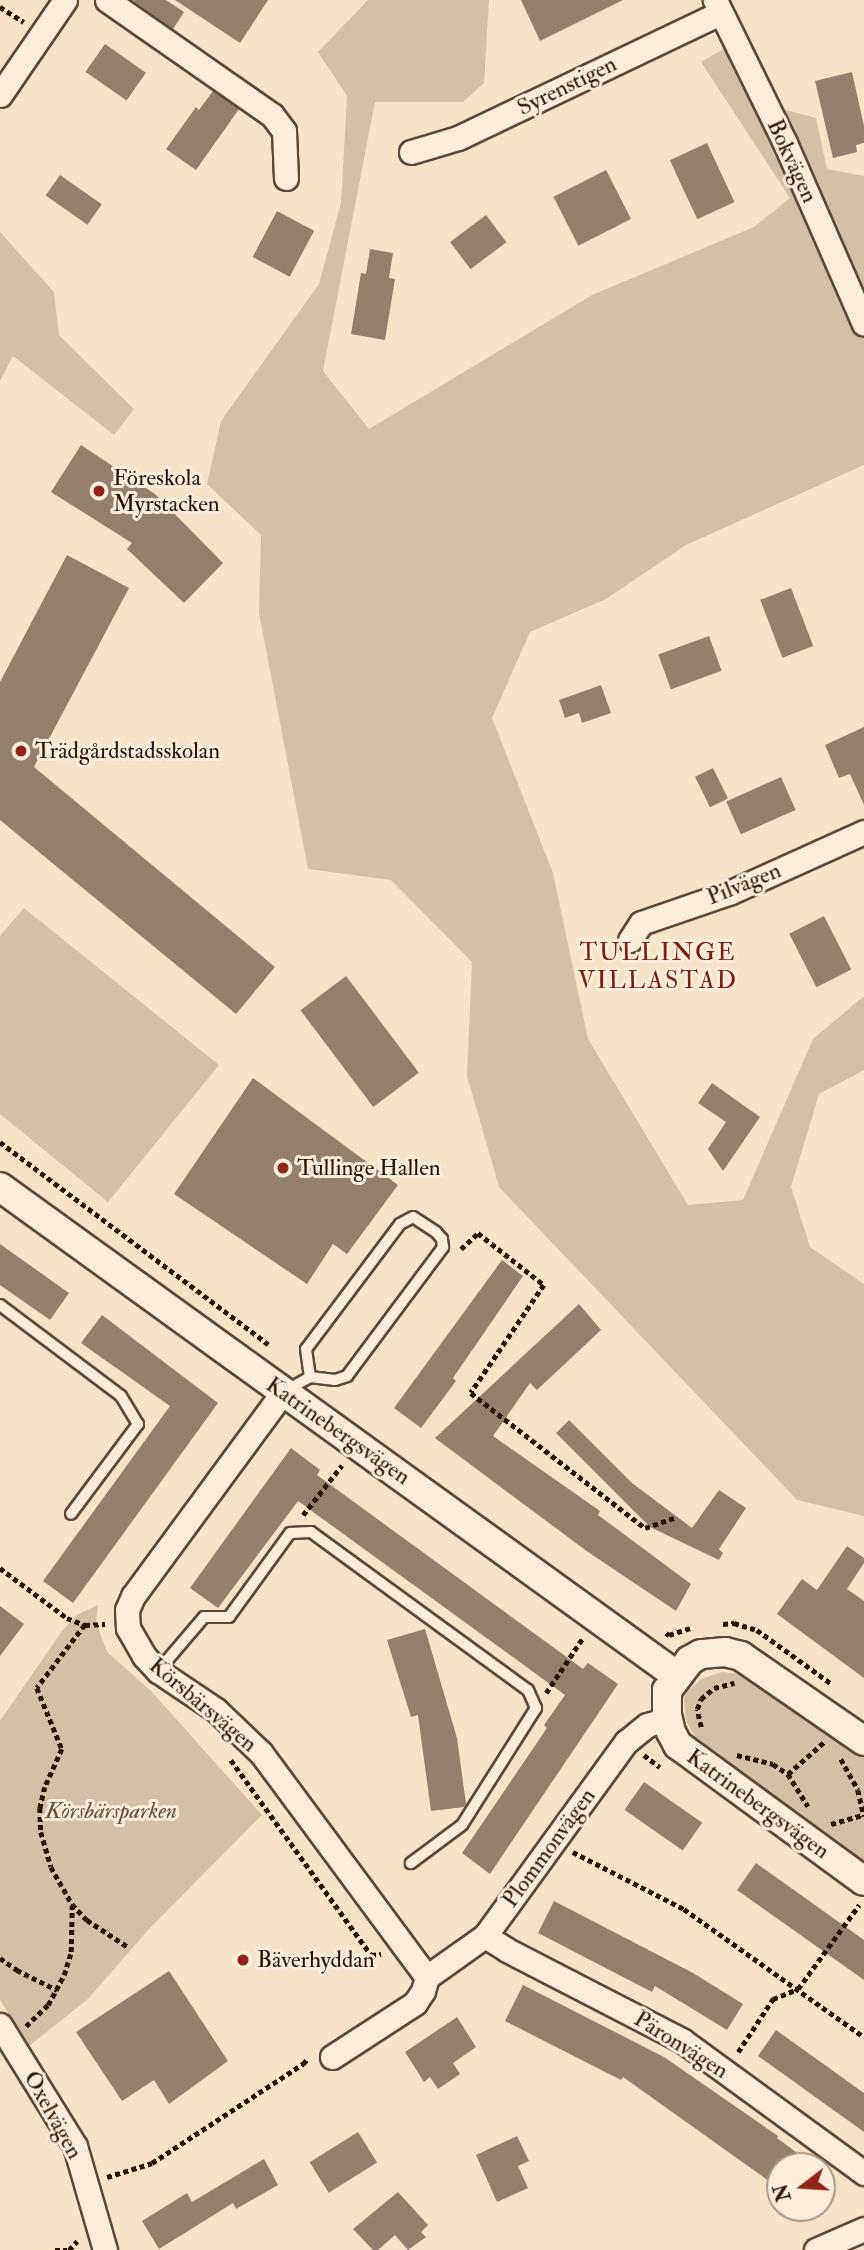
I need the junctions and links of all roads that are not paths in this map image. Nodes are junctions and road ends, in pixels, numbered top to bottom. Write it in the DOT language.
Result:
graph roads {
  1 [pos="65,0"];
  2 [pos="107,0"];
  3 [pos="717,6"];
  4 [pos="0,95"];
  5 [pos="411,152"];
  6 [pos="286,178"];
  7 [pos="864,324"];
  8 [pos="864,832"];
  9 [pos="630,940"];
  10 [pos="0,1187"];
  11 [pos="0,1306"];
  12 [pos="310,1377"];
  13 [pos="283,1392"];
  14 [pos="71,1514"];
  15 [pos="158,1671"];
  16 [pos="676,1675"];
  17 [pos="668,1719"];
  18 [pos="864,1741"];
  19 [pos="411,1863"];
  20 [pos="864,1881"];
  21 [pos="485,1936"];
  22 [pos="427,1977"];
  23 [pos="5,2033"];
  24 [pos="321,2056"];
  25 [pos="864,2174"];
  26 [pos="864,2229"];
  27 [pos="105,2250"];
  28 [pos="816,2250"];
  1 -- 4 [label="street"];
  2 -- 6 [label="street"];
  3 -- 5 [label="street, Syrenstigen"];
  3 -- 7 [label="street, Bokvägen"];
  8 -- 9 [label="street, Pilvägen"];
  10 -- 13 [label="street, Katrinebergsvägen"];
  11 -- 14 [label="lane"];
  12 -- 12 [label="lane"];
  12 -- 13 [label="lane"];
  13 -- 15 [label="street, Körsbärsvägen"];
  13 -- 16 [label="street, Katrinebergsvägen"];
  15 -- 19 [label="lane"];
  15 -- 22 [label="street, Körsbärsvägen"];
  16 -- 17 [label="street"];
  16 -- 18 [label="street"];
  17 -- 20 [label="street, Katrinebergsvägen"];
  17 -- 21 [label="street, Plommonvägen"];
  21 -- 22 [label="street, Plommonvägen"];
  21 -- 25 [label="street, Päronvägen"];
  22 -- 24 [label="street"];
  23 -- 27 [label="street, Oxelvägen"];
  26 -- 28 [label="street"];
}
